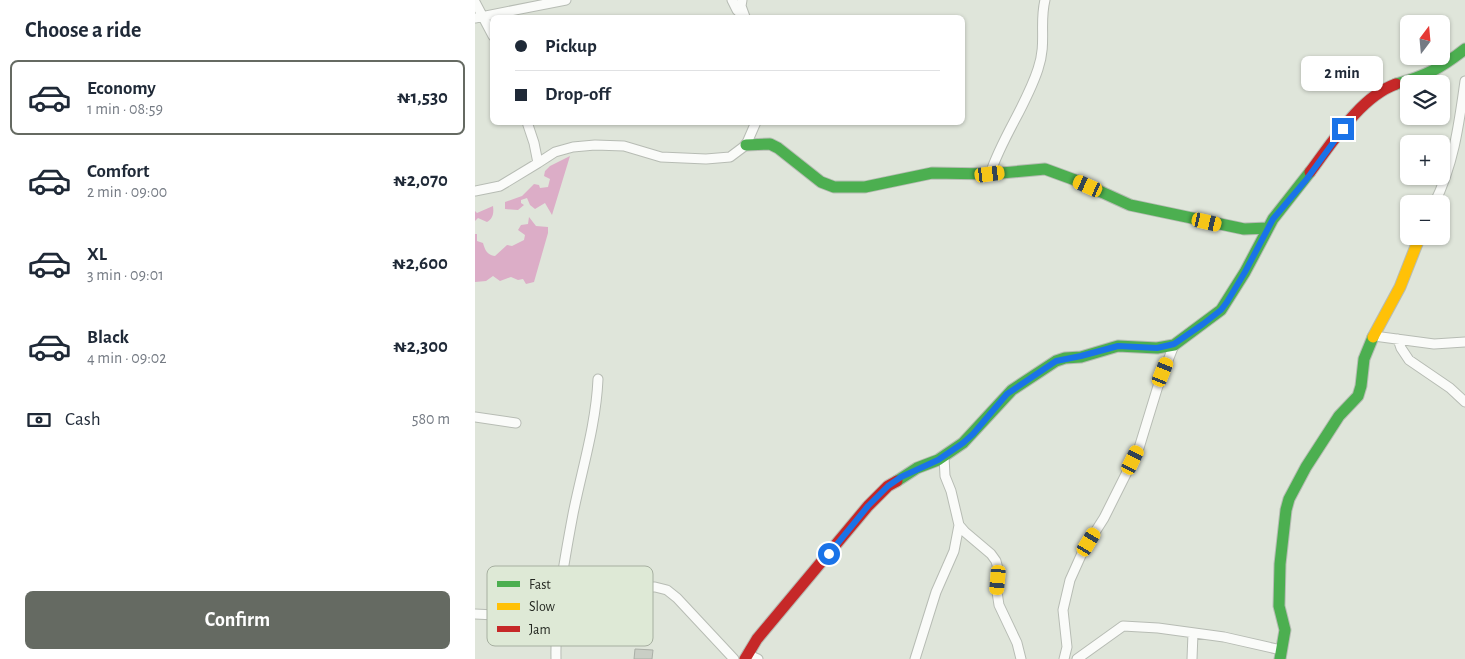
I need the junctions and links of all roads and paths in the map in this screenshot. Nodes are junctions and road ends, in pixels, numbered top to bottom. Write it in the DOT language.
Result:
graph roads {
  1 [pos="566,0"];
  2 [pos="732,0"];
  3 [pos="742,0"];
  4 [pos="1045,0"];
  5 [pos="475,2"];
  6 [pos="743,15"];
  7 [pos="744,15"];
  8 [pos="479,17"];
  9 [pos="490,32"];
  10 [pos="1465,49"];
  11 [pos="1465,80"];
  12 [pos="528,125"];
  13 [pos="755,125"];
  14 [pos="746,144"];
  15 [pos="538,163"];
  16 [pos="990,174"];
  17 [pos="475,191"];
  18 [pos="1438,195"];
  19 [pos="1268,228"];
  20 [pos="1416,245"];
  21 [pos="1374,336"];
  22 [pos="1399,339"];
  23 [pos="1465,342"];
  24 [pos="1174,344"];
  25 [pos="598,379"];
  26 [pos="1465,402"];
  27 [pos="475,417"];
  28 [pos="516,423"];
  29 [pos="944,456"];
  30 [pos="959,525"];
  31 [pos="564,566"];
  32 [pos="653,587"];
  33 [pos="1193,633"];
  34 [pos="556,646"];
  35 [pos="1281,655"];
  36 [pos="750,658"];
  37 [pos="556,659"];
  38 [pos="734,659"];
  39 [pos="915,659"];
  40 [pos="1021,659"];
  41 [pos="1064,659"];
  42 [pos="1077,659"];
  43 [pos="1191,659"];
  1 -- 8 [label="street"];
  2 -- 6 [label="street"];
  3 -- 7 [label="street"];
  4 -- 16 [label="street"];
  5 -- 8 [label="street"];
  8 -- 9 [label="street"];
  10 -- 19 [label="street"];
  11 -- 18 [label="street"];
  12 -- 15 [label="street"];
  13 -- 14 [label="street"];
  14 -- 15 [label="street"];
  14 -- 16 [label="street"];
  15 -- 17 [label="street"];
  16 -- 19 [label="street"];
  19 -- 24 [label="street"];
  20 -- 21 [label="street"];
  21 -- 22 [label="street"];
  21 -- 35 [label="street"];
  22 -- 23 [label="street"];
  22 -- 26 [label="street"];
  24 -- 29 [label="street"];
  24 -- 41 [label="street"];
  25 -- 31 [label="street"];
  27 -- 28 [label="street"];
  29 -- 30 [label="street"];
  29 -- 36 [label="street"];
  30 -- 39 [label="street"];
  30 -- 40 [label="street"];
  32 -- 38 [label="street"];
  33 -- 35 [label="street"];
  33 -- 42 [label="street"];
  33 -- 43 [label="street"];
  34 -- 37 [label="street"];
}
